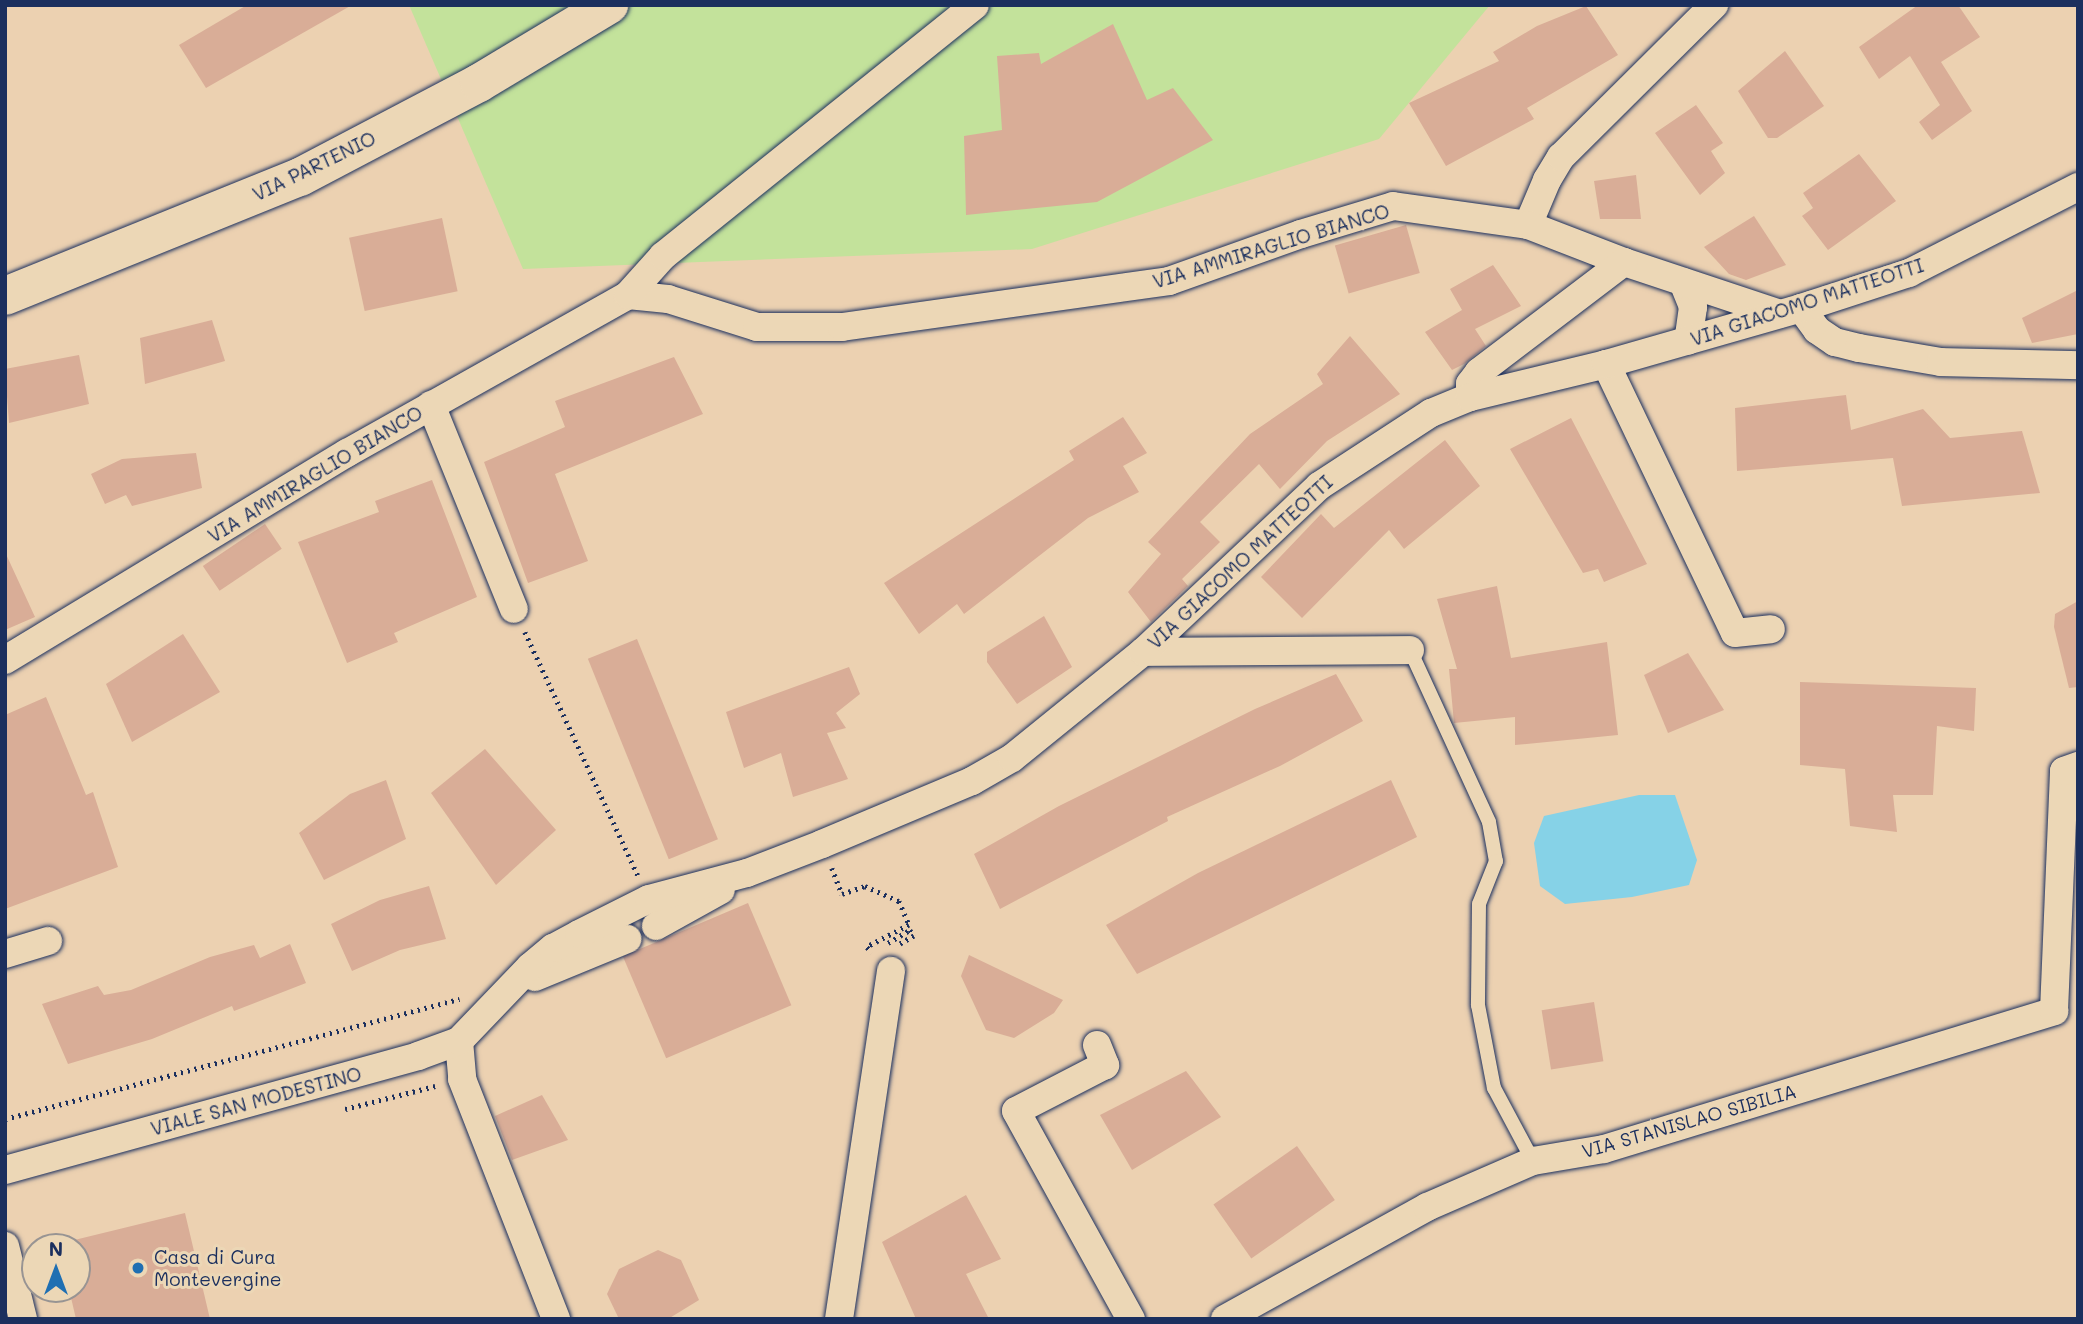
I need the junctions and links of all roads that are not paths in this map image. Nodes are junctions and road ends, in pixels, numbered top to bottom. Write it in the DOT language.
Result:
graph roads {
  1 [pos="608,5"];
  2 [pos="975,5"];
  3 [pos="1714,5"];
  4 [pos="2078,187"];
  5 [pos="1528,225"];
  6 [pos="663,257"];
  7 [pos="1624,262"];
  8 [pos="1683,282"];
  9 [pos="628,295"];
  10 [pos="5,296"];
  11 [pos="668,299"];
  12 [pos="1790,311"];
  13 [pos="1688,341"];
  14 [pos="1606,364"];
  15 [pos="2078,365"];
  16 [pos="1470,397"];
  17 [pos="431,405"];
  18 [pos="514,609"];
  19 [pos="1770,629"];
  20 [pos="1409,650"];
  21 [pos="1143,652"];
  22 [pos="5,660"];
  23 [pos="2078,766"];
  24 [pos="747,873"];
  25 [pos="656,926"];
  26 [pos="626,939"];
  27 [pos="48,941"];
  28 [pos="5,954"];
  29 [pos="892,958"];
  30 [pos="478,1000"];
  31 [pos="2066,1007"];
  32 [pos="459,1041"];
  33 [pos="1097,1045"];
  34 [pos="1533,1161"];
  35 [pos="5,1170"];
  36 [pos="5,1246"];
  37 [pos="23,1319"];
  38 [pos="556,1319"];
  39 [pos="839,1319"];
  40 [pos="1131,1319"];
  41 [pos="1225,1319"];
  1 -- 10 [label="main road, VIA PARTENIO"];
  2 -- 6 [label="street, VIA AMMIRAGLIO BIANCO"];
  3 -- 5 [label="street"];
  4 -- 12 [label="street, VIA GIACOMO MATTEOTTI"];
  5 -- 7 [label="street, VIA AMMIRAGLIO BIANCO"];
  5 -- 11 [label="street, VIA AMMIRAGLIO BIANCO"];
  6 -- 9 [label="street, VIA AMMIRAGLIO BIANCO"];
  6 -- 11 [label="street"];
  7 -- 8 [label="street, VIA AMMIRAGLIO BIANCO"];
  7 -- 16 [label="street"];
  8 -- 12 [label="street, VIA AMMIRAGLIO BIANCO"];
  8 -- 13 [label="street"];
  9 -- 11 [label="street, VIA AMMIRAGLIO BIANCO"];
  9 -- 17 [label="street, VIA AMMIRAGLIO BIANCO"];
  12 -- 13 [label="street, VIA GIACOMO MATTEOTTI"];
  12 -- 15 [label="street"];
  13 -- 14 [label="street, VIA GIACOMO MATTEOTTI"];
  14 -- 16 [label="street, VIA GIACOMO MATTEOTTI"];
  14 -- 19 [label="street"];
  16 -- 21 [label="street, VIA GIACOMO MATTEOTTI"];
  17 -- 18 [label="street"];
  17 -- 22 [label="street, VIA AMMIRAGLIO BIANCO"];
  20 -- 21 [label="street, VIA GIACOMO MATTEOTTI"];
  20 -- 34 [label="lane"];
  21 -- 24 [label="street, VIA GIACOMO MATTEOTTI"];
  23 -- 31 [label="street, VIA STANISLAO SIBILIA"];
  24 -- 25 [label="street, VIA GIACOMO MATTEOTTI"];
  24 -- 30 [label="street, VIA GIACOMO MATTEOTTI"];
  26 -- 30 [label="street"];
  27 -- 28 [label="street"];
  29 -- 39 [label="street"];
  30 -- 32 [label="street, VIALE SAN MODESTINO"];
  31 -- 34 [label="street, VIA STANISLAO SIBILIA"];
  32 -- 35 [label="street, VIALE SAN MODESTINO"];
  32 -- 38 [label="street"];
  33 -- 40 [label="street"];
  34 -- 41 [label="street, VIA STANISLAO SIBILIA"];
  36 -- 37 [label="street"];
}
